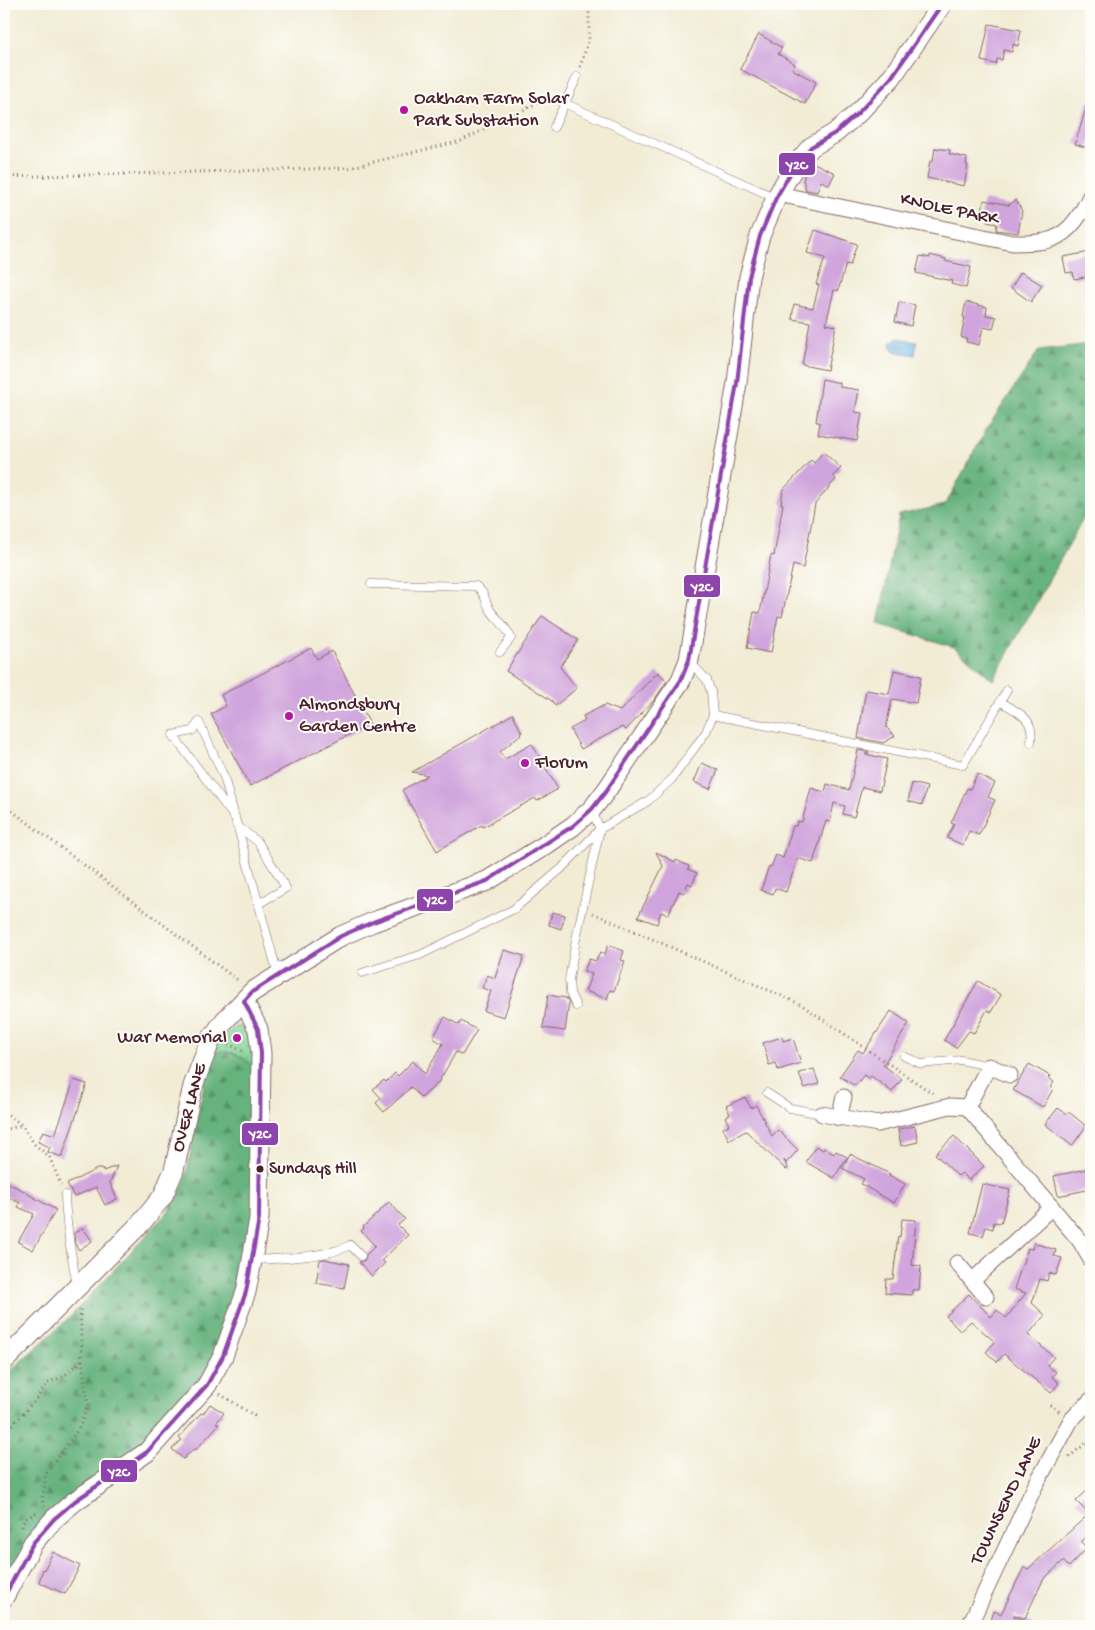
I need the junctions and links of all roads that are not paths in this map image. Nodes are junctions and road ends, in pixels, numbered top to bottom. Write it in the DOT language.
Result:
graph roads {
  1 [pos="942,4"];
  2 [pos="577,77"];
  3 [pos="564,103"];
  4 [pos="554,127"];
  5 [pos="1091,194"];
  6 [pos="777,196"];
  7 [pos="371,584"];
  8 [pos="500,652"];
  9 [pos="689,660"];
  10 [pos="1007,690"];
  11 [pos="1000,701"];
  12 [pos="713,715"];
  13 [pos="1031,742"];
  14 [pos="592,809"];
  15 [pos="235,821"];
  16 [pos="600,829"];
  17 [pos="258,904"];
  18 [pos="362,972"];
  19 [pos="278,975"];
  20 [pos="248,996"];
  21 [pos="576,1006"];
  22 [pos="904,1056"];
  23 [pos="989,1066"];
  24 [pos="1010,1075"];
  25 [pos="767,1093"];
  26 [pos="844,1097"];
  27 [pos="967,1107"];
  28 [pos="822,1114"];
  29 [pos="839,1118"];
  30 [pos="66,1195"];
  31 [pos="1052,1207"];
  32 [pos="1086,1236"];
  33 [pos="361,1256"];
  34 [pos="252,1260"];
  35 [pos="1091,1260"];
  36 [pos="957,1263"];
  37 [pos="972,1280"];
  38 [pos="78,1287"];
  39 [pos="986,1297"];
  40 [pos="4,1361"];
  41 [pos="1091,1400"];
  42 [pos="4,1597"];
  43 [pos="969,1626"];
  1 -- 6 [label="street, OVER LANE"];
  2 -- 3 [label="lane"];
  3 -- 4 [label="lane"];
  3 -- 6 [label="lane"];
  5 -- 6 [label="street, KNOLE PARK"];
  6 -- 9 [label="street, OVER LANE"];
  7 -- 8 [label="lane"];
  9 -- 12 [label="lane"];
  9 -- 14 [label="street, OVER LANE"];
  10 -- 11 [label="lane"];
  11 -- 12 [label="lane"];
  11 -- 13 [label="lane"];
  12 -- 16 [label="lane"];
  14 -- 16 [label="lane"];
  14 -- 19 [label="street, OVER LANE"];
  15 -- 15 [label="lane"];
  15 -- 17 [label="lane"];
  15 -- 17 [label="lane"];
  16 -- 18 [label="lane"];
  16 -- 21 [label="lane"];
  17 -- 19 [label="lane"];
  19 -- 20 [label="street, OVER LANE"];
  20 -- 34 [label="street"];
  20 -- 38 [label="street, OVER LANE"];
  22 -- 23 [label="lane"];
  23 -- 24 [label="street"];
  23 -- 27 [label="street"];
  25 -- 28 [label="lane"];
  26 -- 29 [label="street"];
  27 -- 29 [label="street"];
  27 -- 31 [label="street"];
  28 -- 29 [label="street"];
  30 -- 38 [label="lane"];
  31 -- 32 [label="street"];
  31 -- 37 [label="street"];
  32 -- 35 [label="street"];
  33 -- 34 [label="lane"];
  34 -- 42 [label="street"];
  36 -- 37 [label="street"];
  37 -- 39 [label="street"];
  38 -- 40 [label="street, OVER LANE"];
  41 -- 43 [label="street, TOWNSEND LANE"];
}
